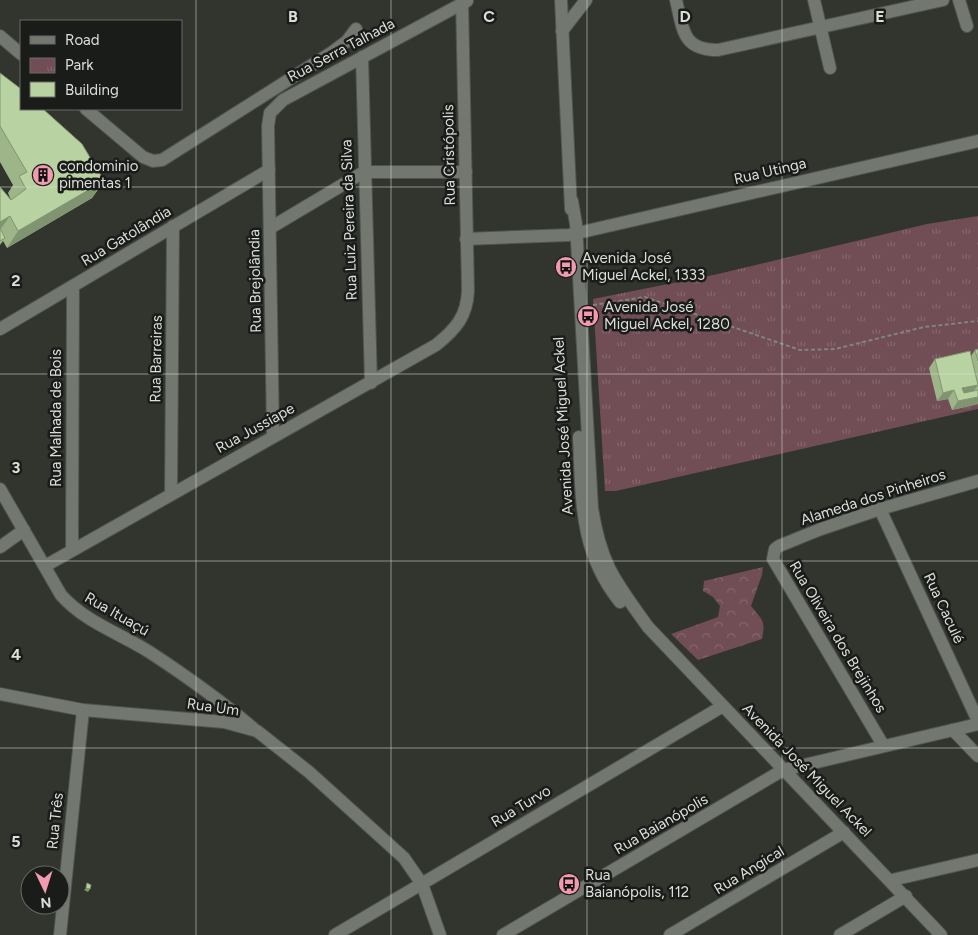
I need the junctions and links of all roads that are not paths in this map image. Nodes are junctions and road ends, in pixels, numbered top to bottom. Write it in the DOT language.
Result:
graph roads {
  1 [pos="561,0"];
  2 [pos="586,0"];
  3 [pos="676,0"];
  4 [pos="814,0"];
  5 [pos="943,0"];
  6 [pos="959,0"];
  7 [pos="464,1"];
  8 [pos="967,26"];
  9 [pos="820,28"];
  10 [pos="356,29"];
  11 [pos="562,31"];
  12 [pos="0,36"];
  13 [pos="20,53"];
  14 [pos="362,57"];
  15 [pos="830,68"];
  16 [pos="87,110"];
  17 [pos="268,126"];
  18 [pos="978,140"];
  19 [pos="269,170"];
  20 [pos="364,172"];
  21 [pos="466,172"];
  22 [pos="173,226"];
  23 [pos="270,228"];
  24 [pos="573,235"];
  25 [pos="466,239"];
  26 [pos="72,286"];
  27 [pos="468,306"];
  28 [pos="0,329"];
  29 [pos="370,383"];
  30 [pos="274,436"];
  31 [pos="978,481"];
  32 [pos="0,489"];
  33 [pos="171,493"];
  34 [pos="880,509"];
  35 [pos="24,530"];
  36 [pos="0,546"];
  37 [pos="779,546"];
  38 [pos="72,550"];
  39 [pos="45,566"];
  40 [pos="648,627"];
  41 [pos="0,694"];
  42 [pos="222,702"];
  43 [pos="722,706"];
  44 [pos="83,710"];
  45 [pos="213,721"];
  46 [pos="978,723"];
  47 [pos="952,730"];
  48 [pos="257,731"];
  49 [pos="883,745"];
  50 [pos="978,756"];
  51 [pos="783,770"];
  52 [pos="844,832"];
  53 [pos="978,860"];
  54 [pos="892,880"];
  55 [pos="422,884"];
  56 [pos="906,896"];
  57 [pos="60,935"];
  58 [pos="335,935"];
  59 [pos="440,935"];
  60 [pos="503,935"];
  61 [pos="670,935"];
  62 [pos="840,935"];
  63 [pos="941,935"];
  1 -- 11 [label="street, Avenida José Miguel Ackel"];
  2 -- 11 [label="street"];
  3 -- 9 [label="street"];
  4 -- 9 [label="street"];
  5 -- 9 [label="street"];
  6 -- 8 [label="street"];
  7 -- 14 [label="street, Rua Serra Talhada"];
  7 -- 21 [label="street, Rua Cristópolis"];
  9 -- 15 [label="street"];
  10 -- 16 [label="street"];
  11 -- 24 [label="street, Avenida José Miguel Ackel"];
  12 -- 13 [label="street"];
  14 -- 17 [label="street, Rua Serra Talhada"];
  14 -- 20 [label="street, Rua Luiz Pereira da Silva"];
  17 -- 19 [label="street, Rua Brejolândia"];
  18 -- 24 [label="street, Rua Utinga"];
  19 -- 22 [label="street, Rua Gatolândia"];
  19 -- 23 [label="street, Rua Brejolândia"];
  20 -- 21 [label="street"];
  20 -- 23 [label="street"];
  20 -- 29 [label="street, Rua Luiz Pereira da Silva"];
  21 -- 25 [label="street, Rua Cristópolis"];
  22 -- 26 [label="street, Rua Gatolândia"];
  22 -- 33 [label="street, Rua Barreiras"];
  23 -- 30 [label="street, Rua Brejolândia"];
  24 -- 25 [label="street, Rua Utinga"];
  24 -- 40 [label="street, Avenida José Miguel Ackel"];
  24 -- 40 [label="street, Avenida José Miguel Ackel"];
  25 -- 27 [label="street, Rua Cristópolis"];
  26 -- 28 [label="street, Rua Gatolândia"];
  26 -- 38 [label="street, Rua Malhada de Bois"];
  27 -- 29 [label="street, Rua Jussiape"];
  29 -- 30 [label="street, Rua Jussiape"];
  30 -- 33 [label="street, Rua Jussiape"];
  31 -- 34 [label="street, Alameda dos Pinheiros"];
  32 -- 35 [label="street, Rua Ituaçú"];
  33 -- 38 [label="street, Rua Jussiape"];
  34 -- 37 [label="street, Alameda dos Pinheiros"];
  34 -- 46 [label="street, Rua Caculé"];
  35 -- 36 [label="street"];
  35 -- 39 [label="street, Rua Ituaçú"];
  37 -- 49 [label="street, Rua Oliveira dos Brejinhos"];
  38 -- 39 [label="street, Rua Jussiape"];
  39 -- 42 [label="street, Rua Ituaçú"];
  40 -- 43 [label="street, Avenida José Miguel Ackel"];
  41 -- 44 [label="street, Rua Um"];
  42 -- 45 [label="street"];
  42 -- 48 [label="street, Rua Ituaçú"];
  43 -- 51 [label="street, Avenida José Miguel Ackel"];
  43 -- 55 [label="street, Rua Turvo"];
  44 -- 45 [label="street, Rua Um"];
  44 -- 57 [label="street, Rua Três"];
  45 -- 48 [label="street, Rua Um"];
  46 -- 47 [label="street, Rua Baianópolis"];
  47 -- 49 [label="street, Rua Baianópolis"];
  47 -- 50 [label="street"];
  48 -- 55 [label="street, Rua Um"];
  49 -- 51 [label="street, Rua Baianópolis"];
  51 -- 52 [label="street, Avenida José Miguel Ackel"];
  51 -- 60 [label="street, Rua Baianópolis"];
  52 -- 54 [label="street, Avenida José Miguel Ackel"];
  52 -- 61 [label="street, Rua Angical"];
  53 -- 54 [label="street"];
  54 -- 56 [label="street, Avenida José Miguel Ackel"];
  55 -- 58 [label="street, Rua Turvo"];
  55 -- 59 [label="street, Rua Um"];
  56 -- 62 [label="street"];
  56 -- 63 [label="street, Avenida José Miguel Ackel"];
}
